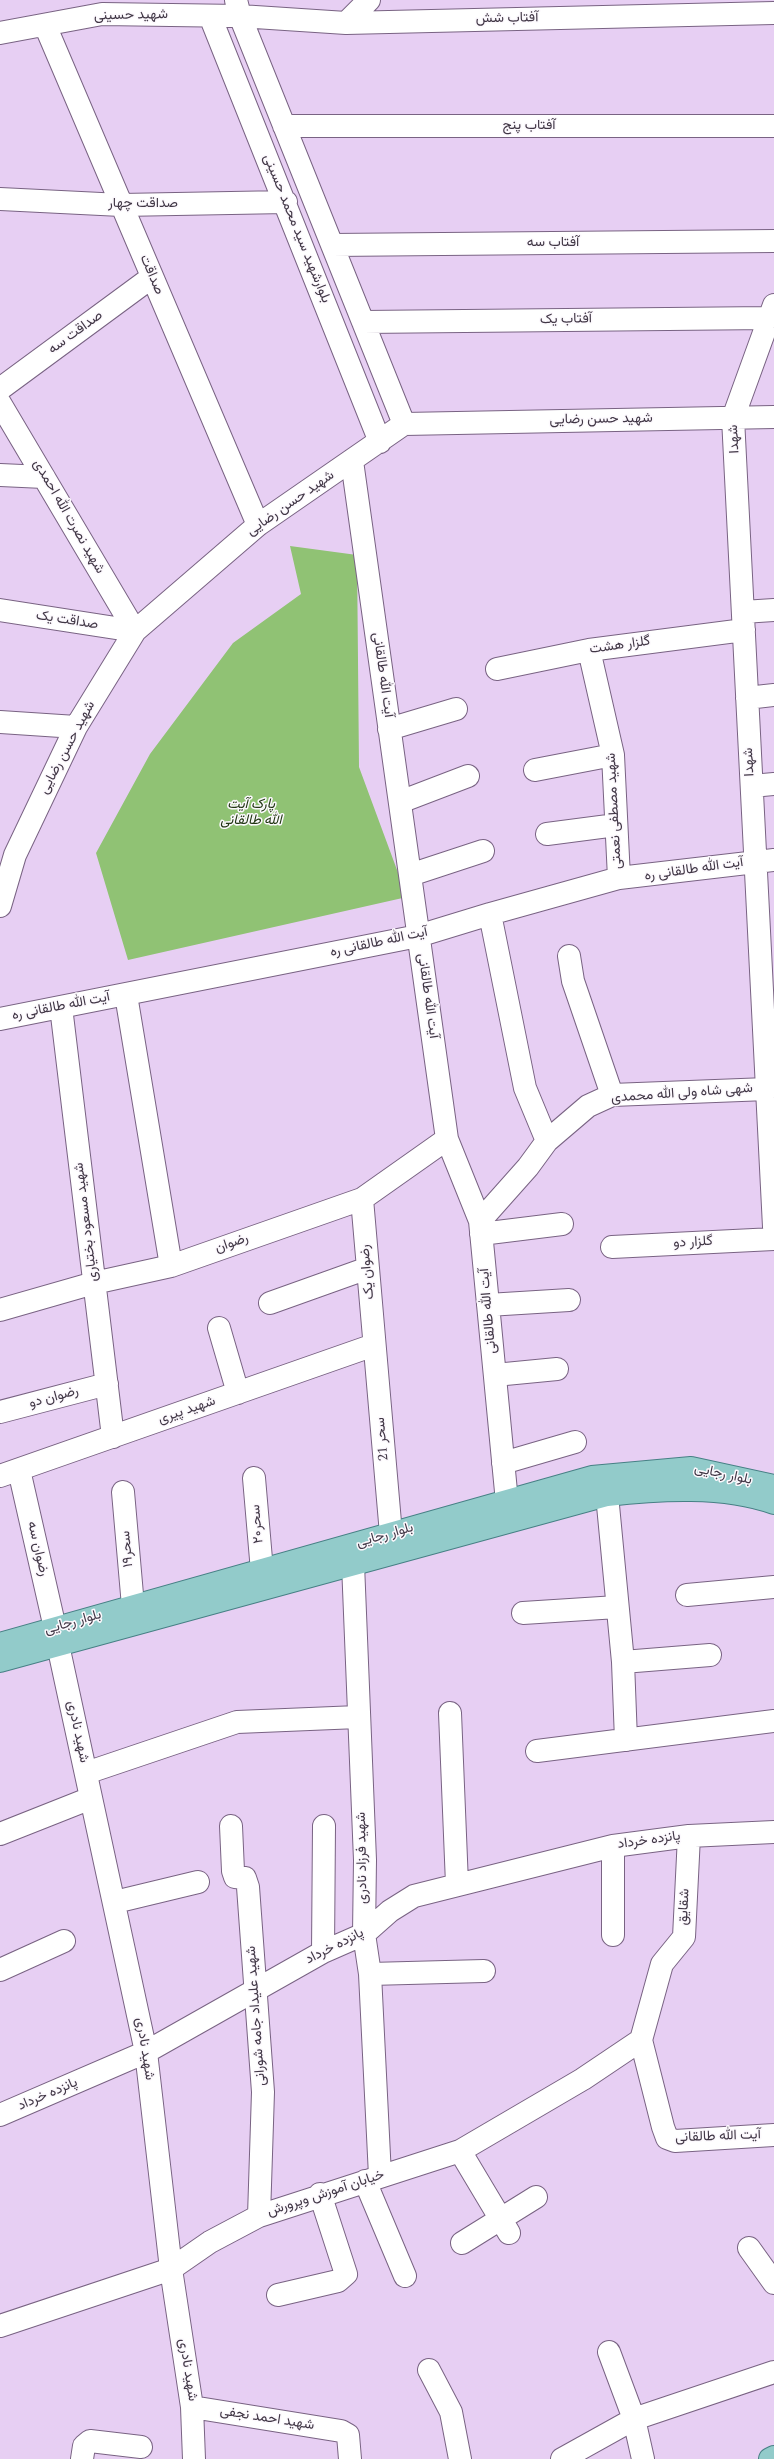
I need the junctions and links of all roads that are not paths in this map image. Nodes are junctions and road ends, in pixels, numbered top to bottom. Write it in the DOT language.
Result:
graph roads {
  1 [pos="369,0"];
  2 [pos="238,8"];
  3 [pos="774,13"];
  4 [pos="210,16"];
  5 [pos="346,23"];
  6 [pos="45,25"];
  7 [pos="0,33"];
  8 [pos="284,126"];
  9 [pos="774,126"];
  10 [pos="0,199"];
  11 [pos="286,202"];
  12 [pos="121,205"];
  13 [pos="774,241"];
  14 [pos="332,245"];
  15 [pos="152,277"];
  16 [pos="772,311"];
  17 [pos="363,322"];
  18 [pos="0,389"];
  19 [pos="0,403"];
  20 [pos="774,417"];
  21 [pos="734,418"];
  22 [pos="404,424"];
  23 [pos="380,442"];
  24 [pos="352,462"];
  25 [pos="0,475"];
  26 [pos="44,477"];
  27 [pos="258,525"];
  28 [pos="0,610"];
  29 [pos="774,610"];
  30 [pos="743,621"];
  31 [pos="135,632"];
  32 [pos="589,650"];
  33 [pos="497,669"];
  34 [pos="774,695"];
  35 [pos="747,698"];
  36 [pos="456,709"];
  37 [pos="0,722"];
  38 [pos="76,727"];
  39 [pos="390,729"];
  40 [pos="613,755"];
  41 [pos="535,770"];
  42 [pos="468,776"];
  43 [pos="774,784"];
  44 [pos="752,786"];
  45 [pos="400,802"];
  46 [pos="616,825"];
  47 [pos="547,834"];
  48 [pos="482,851"];
  49 [pos="7,854"];
  50 [pos="765,861"];
  51 [pos="410,875"];
  52 [pos="619,878"];
  53 [pos="0,906"];
  54 [pos="490,914"];
  55 [pos="418,936"];
  56 [pos="569,956"];
  57 [pos="126,995"];
  58 [pos="62,1007"];
  59 [pos="0,1019"];
  60 [pos="770,1054"];
  61 [pos="767,1089"];
  62 [pos="612,1096"];
  63 [pos="447,1140"];
  64 [pos="547,1141"];
  65 [pos="773,1170"];
  66 [pos="362,1199"];
  67 [pos="562,1224"];
  68 [pos="774,1227"];
  69 [pos="481,1228"];
  70 [pos="774,1239"];
  71 [pos="612,1246"];
  72 [pos="171,1266"];
  73 [pos="368,1268"];
  74 [pos="94,1283"];
  75 [pos="569,1300"];
  76 [pos="270,1302"];
  77 [pos="488,1305"];
  78 [pos="0,1310"];
  79 [pos="219,1328"];
  80 [pos="374,1345"];
  81 [pos="557,1369"];
  82 [pos="495,1375"];
  83 [pos="107,1384"];
  84 [pos="238,1393"];
  85 [pos="0,1412"];
  86 [pos="113,1437"];
  87 [pos="575,1442"];
  88 [pos="503,1463"];
  89 [pos="10,1473"];
  90 [pos="254,1478"];
  91 [pos="774,1486"];
  92 [pos="122,1492"];
  93 [pos="607,1495"];
  94 [pos="507,1502"];
  95 [pos="774,1503"];
  96 [pos="391,1534"];
  97 [pos="353,1564"];
  98 [pos="262,1571"];
  99 [pos="774,1587"];
  100 [pos="687,1595"];
  101 [pos="133,1606"];
  102 [pos="617,1606"];
  103 [pos="523,1613"];
  104 [pos="57,1637"];
  105 [pos="0,1644"];
  106 [pos="710,1655"];
  107 [pos="0,1661"];
  108 [pos="623,1662"];
  109 [pos="450,1713"];
  110 [pos="358,1717"];
  111 [pos="774,1721"];
  112 [pos="626,1740"];
  113 [pos="537,1751"];
  114 [pos="86,1773"];
  115 [pos="91,1798"];
  116 [pos="231,1826"];
  117 [pos="324,1826"];
  118 [pos="774,1832"];
  119 [pos="0,1834"];
  120 [pos="688,1836"];
  121 [pos="613,1846"];
  122 [pos="198,1882"];
  123 [pos="457,1884"];
  124 [pos="115,1902"];
  125 [pos="364,1934"];
  126 [pos="613,1935"];
  127 [pos="64,1941"];
  128 [pos="323,1952"];
  129 [pos="0,1970"];
  130 [pos="484,1971"];
  131 [pos="370,1974"];
  132 [pos="256,1990"];
  133 [pos="641,2040"];
  134 [pos="146,2052"];
  135 [pos="0,2115"];
  136 [pos="774,2135"];
  137 [pos="460,2151"];
  138 [pos="372,2178"];
  139 [pos="320,2194"];
  140 [pos="536,2197"];
  141 [pos="258,2216"];
  142 [pos="505,2226"];
  143 [pos="462,2243"];
  144 [pos="749,2248"];
  145 [pos="170,2269"];
  146 [pos="405,2276"];
  147 [pos="774,2284"];
  148 [pos="278,2296"];
  149 [pos="0,2326"];
  150 [pos="609,2352"];
  151 [pos="429,2370"];
  152 [pos="774,2372"];
  153 [pos="192,2407"];
  154 [pos="634,2419"];
  155 [pos="141,2447"];
  156 [pos="774,2456"];
  157 [pos="82,2459"];
  158 [pos="194,2459"];
  159 [pos="350,2459"];
  160 [pos="460,2459"];
  161 [pos="562,2459"];
  162 [pos="643,2459"];
  163 [pos="770,2459"];
  1 -- 5 [label="street"];
  2 -- 4 [label="street, شهید حسینی"];
  2 -- 5 [label="street, آفتاب شش"];
  2 -- 8 [label="street, بلوارشهید سید محمد حسینی"];
  3 -- 5 [label="street, آفتاب شش"];
  4 -- 6 [label="street, شهید حسینی"];
  4 -- 11 [label="street, بلوارشهید سید محمد حسینی"];
  6 -- 7 [label="street, شهید حسینی"];
  6 -- 12 [label="street, صداقت"];
  8 -- 9 [label="street, آفتاب پنج"];
  8 -- 14 [label="street, بلوارشهید سید محمد حسینی"];
  10 -- 12 [label="street, صداقت چهار"];
  11 -- 12 [label="street, صداقت چهار"];
  11 -- 23 [label="street, بلوارشهید سید محمد حسینی"];
  12 -- 15 [label="street, صداقت"];
  13 -- 14 [label="street, آفتاب سه"];
  14 -- 17 [label="street, بلوارشهید سید محمد حسینی"];
  15 -- 18 [label="street, صداقت سه"];
  15 -- 27 [label="street, صداقت"];
  16 -- 17 [label="street, آفتاب یک"];
  16 -- 21 [label="street, شهدا"];
  17 -- 22 [label="street, بلوارشهید سید محمد حسینی"];
  19 -- 26 [label="street, شهید نصرت الله احمدی"];
  20 -- 21 [label="street, شهید حسن رضایی"];
  21 -- 22 [label="street, شهید حسن رضایی"];
  21 -- 30 [label="street, شهدا"];
  22 -- 23 [label="street, شهید حسن رضایی"];
  23 -- 24 [label="street, شهید حسن رضایی"];
  24 -- 27 [label="street, شهید حسن رضایی"];
  24 -- 39 [label="street, آیت الله طالقانی"];
  25 -- 26 [label="street"];
  26 -- 31 [label="street, شهید نصرت الله احمدی"];
  27 -- 31 [label="street, شهید حسن رضایی"];
  28 -- 31 [label="street, صداقت یک"];
  29 -- 30 [label="street, گلزار هشت"];
  30 -- 32 [label="street, گلزار هشت"];
  30 -- 35 [label="street, شهدا"];
  31 -- 38 [label="street, شهید حسن رضایی"];
  32 -- 33 [label="street, گلزار هشت"];
  32 -- 40 [label="street, شهید مصطفی نعمتی"];
  34 -- 35 [label="street"];
  35 -- 44 [label="street, شهدا"];
  36 -- 39 [label="street"];
  37 -- 38 [label="street"];
  38 -- 49 [label="street, شهید حسن رضایی"];
  39 -- 45 [label="street, آیت الله طالقانی"];
  40 -- 41 [label="street"];
  40 -- 46 [label="street, شهید مصطفی نعمتی"];
  42 -- 45 [label="street"];
  43 -- 44 [label="street"];
  44 -- 50 [label="street, شهدا"];
  45 -- 51 [label="street, آیت الله طالقانی"];
  46 -- 47 [label="street"];
  46 -- 52 [label="street, شهید مصطفی نعمتی"];
  48 -- 51 [label="street"];
  49 -- 53 [label="street, شهید حسن رضایی"];
  50 -- 52 [label="street, آیت الله طالقانی ره"];
  50 -- 60 [label="street, شهدا"];
  51 -- 55 [label="street, آیت الله طالقانی"];
  52 -- 54 [label="street, آیت الله طالقانی ره"];
  54 -- 55 [label="street, آیت الله طالقانی ره"];
  54 -- 64 [label="street"];
  55 -- 57 [label="street, آیت الله طالقانی ره"];
  55 -- 63 [label="street, آیت الله طالقانی"];
  56 -- 62 [label="street"];
  57 -- 58 [label="street, آیت الله طالقانی ره"];
  57 -- 72 [label="street"];
  58 -- 59 [label="street, آیت الله طالقانی ره"];
  58 -- 74 [label="street, شهید مسعود بختیاری"];
  60 -- 61 [label="street, شهدا"];
  61 -- 62 [label="street, شهی شاه ولی الله محمدی"];
  61 -- 65 [label="street, شهدا"];
  62 -- 64 [label="street, شهی شاه ولی الله محمدی"];
  63 -- 66 [label="street, رضوان"];
  63 -- 69 [label="street, آیت الله طالقانی"];
  64 -- 69 [label="street, شهی شاه ولی الله محمدی"];
  65 -- 68 [label="street, شهدا"];
  66 -- 72 [label="street, رضوان"];
  66 -- 73 [label="street, رضوان یک"];
  67 -- 69 [label="street"];
  69 -- 77 [label="street, آیت الله طالقانی"];
  70 -- 71 [label="street, گلزار دو"];
  72 -- 74 [label="street, رضوان"];
  73 -- 76 [label="street"];
  73 -- 80 [label="street, رضوان یک"];
  74 -- 78 [label="street, رضوان"];
  74 -- 83 [label="street, شهید مسعود بختیاری"];
  75 -- 77 [label="street"];
  77 -- 82 [label="street, آیت الله طالقانی"];
  79 -- 84 [label="street"];
  80 -- 84 [label="street, شهید پیری"];
  80 -- 96 [label="street, سحر 21"];
  81 -- 82 [label="street"];
  82 -- 88 [label="street, آیت الله طالقانی"];
  83 -- 85 [label="street, رضوان دو"];
  83 -- 86 [label="street, شهید مسعود بختیاری"];
  84 -- 86 [label="street, شهید پیری"];
  86 -- 89 [label="street, شهید پیری"];
  87 -- 88 [label="street"];
  88 -- 94 [label="street, آیت الله طالقانی"];
  89 -- 104 [label="street, رضوان سه"];
  90 -- 98 [label="street, سحر۲۰"];
  91 -- 94 [label="main road, بلوار رجایی"];
  92 -- 101 [label="street, سحر۱۹"];
  93 -- 95 [label="main road, بلوار رجایی"];
  93 -- 97 [label="main road, بلوار رجایی"];
  93 -- 102 [label="street"];
  94 -- 96 [label="main road, بلوار رجایی"];
  96 -- 98 [label="main road, بلوار رجایی"];
  97 -- 104 [label="main road, بلوار رجایی"];
  97 -- 110 [label="street, شهید فرزاد نادری"];
  98 -- 101 [label="main road, بلوار رجایی"];
  99 -- 100 [label="street"];
  101 -- 104 [label="main road, بلوار رجایی"];
  102 -- 103 [label="street"];
  102 -- 108 [label="street"];
  104 -- 105 [label="main road, بلوار رجایی"];
  104 -- 107 [label="main road, بلوار رجایی"];
  104 -- 114 [label="street, شهید نادری"];
  106 -- 108 [label="street"];
  108 -- 112 [label="street"];
  109 -- 123 [label="street"];
  110 -- 114 [label="street"];
  110 -- 125 [label="street, شهید فرزاد نادری"];
  111 -- 112 [label="street"];
  112 -- 113 [label="street"];
  114 -- 115 [label="street, شهید نادری"];
  115 -- 119 [label="street"];
  115 -- 124 [label="street, شهید نادری"];
  116 -- 132 [label="street, شهید علیداد جامه شورانی"];
  117 -- 128 [label="street"];
  118 -- 120 [label="street, پانزده خرداد"];
  120 -- 121 [label="street, پانزده خرداد"];
  120 -- 133 [label="street, شقایق"];
  121 -- 123 [label="street, پانزده خرداد"];
  121 -- 126 [label="street"];
  122 -- 124 [label="street"];
  123 -- 125 [label="street, پانزده خرداد"];
  124 -- 134 [label="street, شهید نادری"];
  125 -- 128 [label="street, پانزده خرداد"];
  125 -- 131 [label="street, شهید فرزاد نادری"];
  127 -- 129 [label="street"];
  128 -- 132 [label="street, پانزده خرداد"];
  130 -- 131 [label="street"];
  131 -- 138 [label="street, شهید فرزاد نادری"];
  132 -- 134 [label="street, پانزده خرداد"];
  132 -- 141 [label="street, شهید علیداد جامه شورانی"];
  133 -- 136 [label="street, آیت الله طالقانی"];
  133 -- 137 [label="street, خیابان آموزش وپرورش"];
  134 -- 135 [label="street, پانزده خرداد"];
  134 -- 145 [label="street, شهید نادری"];
  137 -- 138 [label="street, خیابان آموزش وپرورش"];
  137 -- 142 [label="street"];
  138 -- 139 [label="street, خیابان آموزش وپرورش"];
  138 -- 146 [label="street, شهید فرزاد نادری"];
  139 -- 141 [label="street, خیابان آموزش وپرورش"];
  139 -- 148 [label="street"];
  140 -- 142 [label="street"];
  141 -- 145 [label="street, خیابان آموزش وپرورش"];
  142 -- 143 [label="street"];
  144 -- 147 [label="street"];
  145 -- 149 [label="street, خیابان آموزش وپرورش"];
  145 -- 153 [label="street, شهید نادری"];
  150 -- 154 [label="street"];
  151 -- 160 [label="street"];
  152 -- 154 [label="street"];
  153 -- 158 [label="street, شهید نادری"];
  153 -- 159 [label="street, شهید احمد نجفی"];
  154 -- 161 [label="street"];
  154 -- 162 [label="street"];
  155 -- 157 [label="street"];
  156 -- 163 [label="main road"];
}
